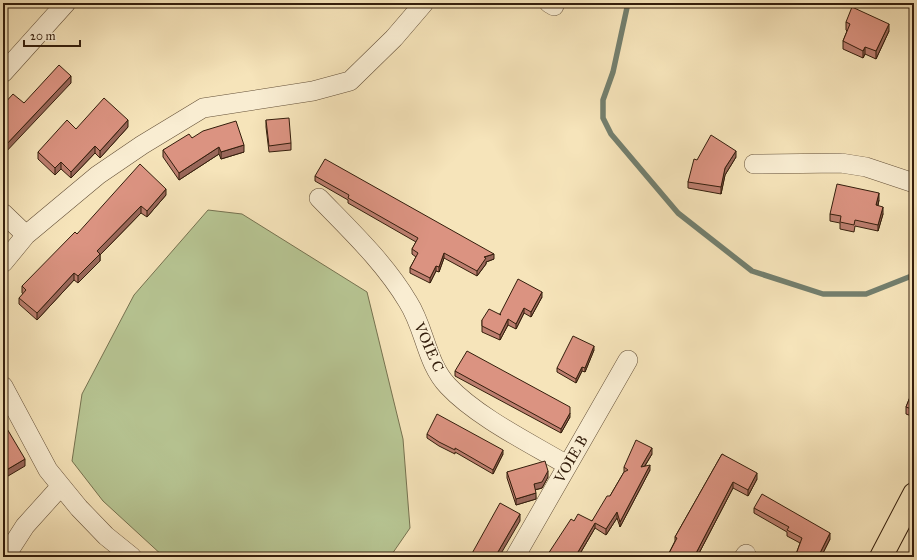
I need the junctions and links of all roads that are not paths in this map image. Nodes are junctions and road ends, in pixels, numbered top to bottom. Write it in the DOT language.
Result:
graph roads {
  1 [pos="66,3"];
  2 [pos="424,3"];
  3 [pos="3,73"];
  4 [pos="754,164"];
  5 [pos="914,183"];
  6 [pos="319,198"];
  7 [pos="3,213"];
  8 [pos="26,236"];
  9 [pos="3,263"];
  10 [pos="628,360"];
  11 [pos="3,386"];
  12 [pos="567,465"];
  13 [pos="61,486"];
  14 [pos="914,494"];
  15 [pos="5,557"];
  16 [pos="132,557"];
  17 [pos="515,557"];
  18 [pos="881,557"];
  1 -- 3 [label="street"];
  2 -- 8 [label="street"];
  4 -- 5 [label="street"];
  6 -- 12 [label="street, VOIE C"];
  7 -- 8 [label="street"];
  8 -- 9 [label="street"];
  10 -- 12 [label="street, VOIE B"];
  11 -- 13 [label="street"];
  12 -- 17 [label="street, VOIE B"];
  13 -- 15 [label="street"];
  13 -- 16 [label="street"];
  14 -- 18 [label="main road"];
}
